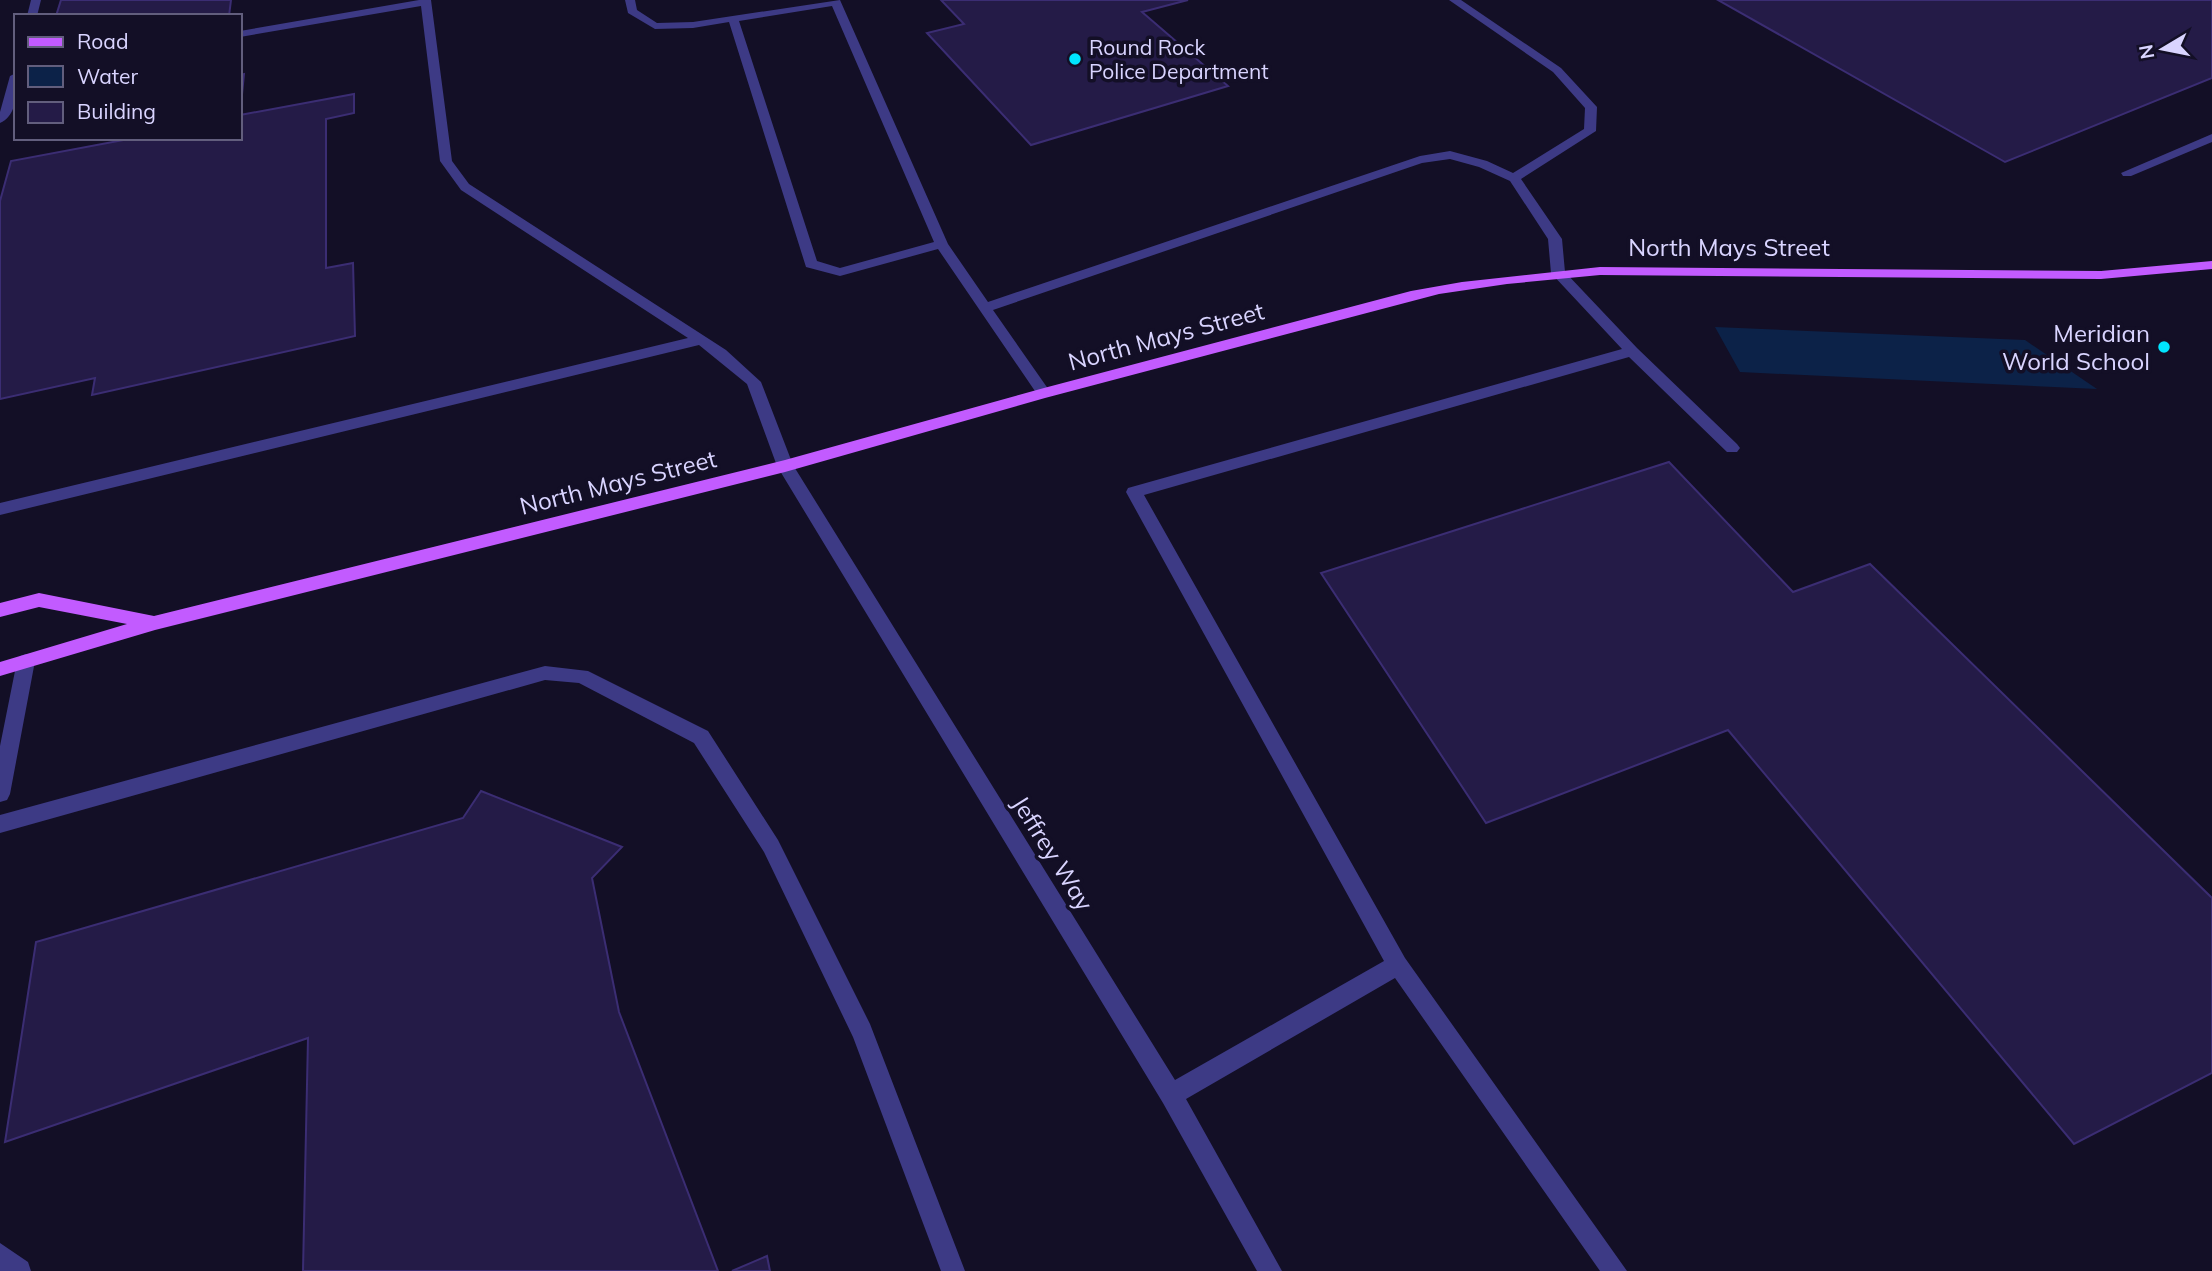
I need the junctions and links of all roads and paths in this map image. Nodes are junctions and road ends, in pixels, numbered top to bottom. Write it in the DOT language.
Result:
graph roads {
  1 [pos="630,0"];
  2 [pos="1454,0"];
  3 [pos="426,1"];
  4 [pos="835,1"];
  5 [pos="733,18"];
  6 [pos="242,34"];
  7 [pos="14,82"];
  8 [pos="0,119"];
  9 [pos="2212,138"];
  10 [pos="2127,173"];
  11 [pos="1514,178"];
  12 [pos="941,244"];
  13 [pos="2212,265"];
  14 [pos="1558,273"];
  15 [pos="987,307"];
  16 [pos="701,340"];
  17 [pos="1632,351"];
  18 [pos="1044,393"];
  19 [pos="1732,448"];
  20 [pos="785,466"];
  21 [pos="0,509"];
  22 [pos="0,610"];
  23 [pos="155,623"];
  24 [pos="26,662"];
  25 [pos="0,669"];
  26 [pos="0,794"];
  27 [pos="0,824"];
  28 [pos="1398,965"];
  29 [pos="1171,1096"];
  30 [pos="0,1255"];
  31 [pos="19,1271"];
  32 [pos="953,1271"];
  33 [pos="1270,1271"];
  34 [pos="1615,1271"];
  1 -- 5 [label="street"];
  2 -- 11 [label="street"];
  3 -- 6 [label="street"];
  3 -- 16 [label="street, Jeffrey Way"];
  4 -- 5 [label="street"];
  4 -- 12 [label="street"];
  5 -- 12 [label="street"];
  7 -- 8 [label="street"];
  9 -- 10 [label="street"];
  11 -- 14 [label="street"];
  11 -- 15 [label="street"];
  12 -- 15 [label="street"];
  13 -- 14 [label="main road, North Mays Street"];
  14 -- 17 [label="street"];
  14 -- 18 [label="main road, North Mays Street"];
  15 -- 18 [label="street"];
  16 -- 20 [label="street, Jeffrey Way"];
  16 -- 21 [label="street"];
  17 -- 19 [label="street"];
  17 -- 28 [label="street"];
  18 -- 20 [label="main road, North Mays Street"];
  20 -- 23 [label="main road, North Mays Street"];
  20 -- 29 [label="street, Jeffrey Way"];
  22 -- 23 [label="main road, North Mays Street"];
  23 -- 24 [label="main road, North Mays Street"];
  24 -- 25 [label="main road, North Mays Street"];
  24 -- 26 [label="street"];
  27 -- 32 [label="street"];
  28 -- 29 [label="street"];
  28 -- 34 [label="street"];
  29 -- 33 [label="street, Jeffrey Way"];
  30 -- 31 [label="street"];
}
